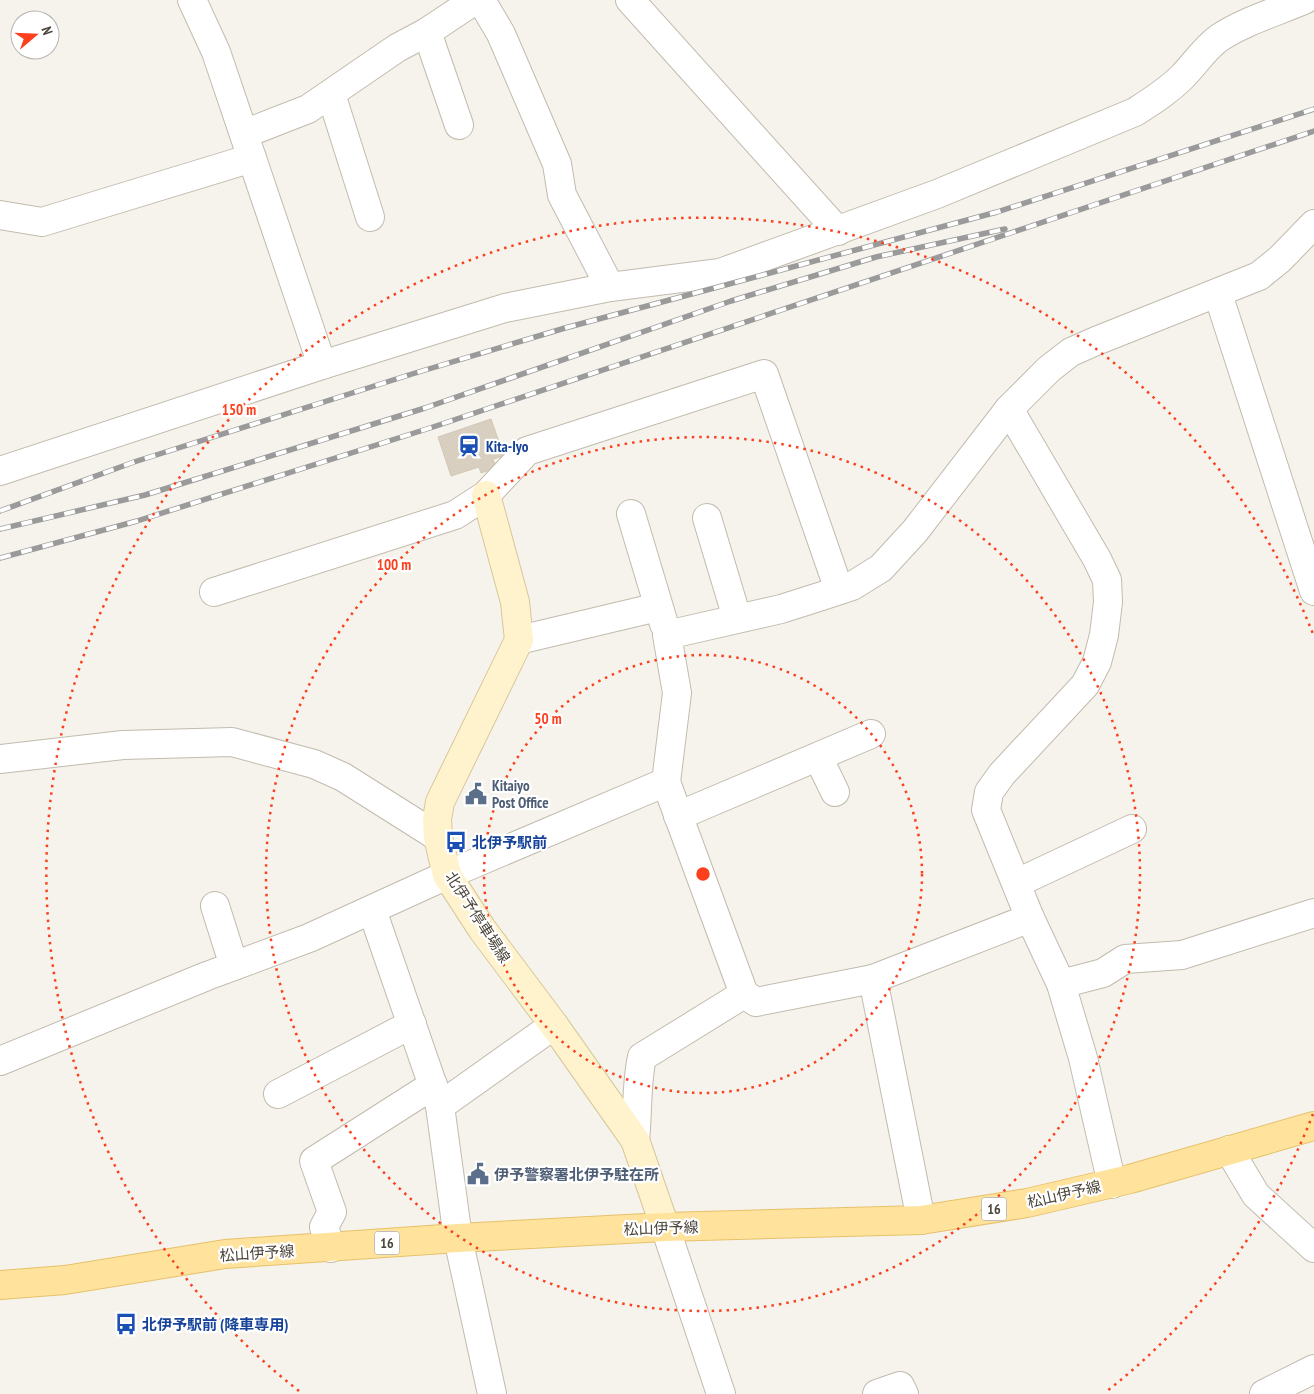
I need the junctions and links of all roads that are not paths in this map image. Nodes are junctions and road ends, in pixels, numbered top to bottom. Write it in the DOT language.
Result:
graph roads {
  1 [pos="192,0"];
  2 [pos="475,0"];
  3 [pos="481,0"];
  4 [pos="630,0"];
  5 [pos="1304,0"];
  6 [pos="427,32"];
  7 [pos="331,94"];
  8 [pos="460,125"];
  9 [pos="248,146"];
  10 [pos="0,215"];
  11 [pos="370,217"];
  12 [pos="1314,224"];
  13 [pos="838,231"];
  14 [pos="610,287"];
  15 [pos="1218,294"];
  16 [pos="322,364"];
  17 [pos="1009,410"];
  18 [pos="0,471"];
  19 [pos="486,495"];
  20 [pos="631,514"];
  21 [pos="707,518"];
  22 [pos="839,590"];
  23 [pos="1314,591"];
  24 [pos="214,592"];
  25 [pos="658,607"];
  26 [pos="737,618"];
  27 [pos="667,635"];
  28 [pos="519,640"];
  29 [pos="871,734"];
  30 [pos="818,757"];
  31 [pos="0,759"];
  32 [pos="666,782"];
  33 [pos="835,792"];
  34 [pos="678,816"];
  35 [pos="1132,829"];
  36 [pos="438,837"];
  37 [pos="447,875"];
  38 [pos="1017,883"];
  39 [pos="215,906"];
  40 [pos="372,910"];
  41 [pos="1314,913"];
  42 [pos="1030,918"];
  43 [pos="234,966"];
  44 [pos="873,979"];
  45 [pos="1061,984"];
  46 [pos="744,994"];
  47 [pos="412,1024"];
  48 [pos="554,1025"];
  49 [pos="0,1061"];
  50 [pos="278,1094"];
  51 [pos="436,1095"];
  52 [pos="1314,1126"];
  53 [pos="636,1140"];
  54 [pos="1229,1150"];
  55 [pos="1112,1184"];
  56 [pos="921,1220"];
  57 [pos="665,1227"];
  58 [pos="458,1238"];
  59 [pos="331,1248"];
  60 [pos="1314,1248"];
  61 [pos="0,1285"];
  62 [pos="1314,1369"];
  63 [pos="492,1394"];
  64 [pos="721,1394"];
  65 [pos="876,1394"];
  66 [pos="904,1394"];
  67 [pos="1264,1394"];
  1 -- 9 [label="street"];
  2 -- 6 [label="street"];
  3 -- 14 [label="street"];
  4 -- 13 [label="street"];
  5 -- 13 [label="street"];
  6 -- 7 [label="street"];
  6 -- 8 [label="street"];
  7 -- 9 [label="street"];
  7 -- 11 [label="street"];
  9 -- 10 [label="street"];
  9 -- 16 [label="street"];
  12 -- 15 [label="street"];
  13 -- 14 [label="street"];
  14 -- 16 [label="street"];
  15 -- 17 [label="street"];
  15 -- 23 [label="street"];
  16 -- 18 [label="street"];
  17 -- 22 [label="street"];
  17 -- 38 [label="street"];
  19 -- 22 [label="street"];
  19 -- 24 [label="street"];
  19 -- 28 [label="main road"];
  20 -- 25 [label="street"];
  21 -- 26 [label="street"];
  22 -- 26 [label="street"];
  25 -- 27 [label="street"];
  25 -- 28 [label="street"];
  26 -- 27 [label="street"];
  27 -- 32 [label="street"];
  28 -- 36 [label="main road, 北伊予停車場線"];
  29 -- 30 [label="street"];
  30 -- 33 [label="street"];
  30 -- 34 [label="street"];
  31 -- 36 [label="street"];
  32 -- 34 [label="street"];
  32 -- 37 [label="street"];
  34 -- 46 [label="street"];
  35 -- 38 [label="street"];
  36 -- 37 [label="main road, 北伊予停車場線"];
  37 -- 40 [label="street"];
  37 -- 48 [label="main road, 北伊予停車場線"];
  38 -- 42 [label="street"];
  39 -- 43 [label="street"];
  40 -- 43 [label="street"];
  40 -- 47 [label="street"];
  41 -- 45 [label="street"];
  42 -- 44 [label="street"];
  42 -- 45 [label="street"];
  43 -- 49 [label="street"];
  44 -- 46 [label="street"];
  44 -- 56 [label="street"];
  45 -- 55 [label="street"];
  46 -- 53 [label="street"];
  47 -- 50 [label="street"];
  47 -- 51 [label="street"];
  48 -- 51 [label="street"];
  48 -- 53 [label="main road, 北伊予停車場線"];
  51 -- 58 [label="street"];
  51 -- 59 [label="street"];
  52 -- 54 [label="main road, 松山伊予線 / 16"];
  53 -- 57 [label="main road, 北伊予停車場線"];
  54 -- 55 [label="main road, 松山伊予線 / 16"];
  54 -- 60 [label="street"];
  55 -- 56 [label="main road, 松山伊予線 / 16"];
  56 -- 57 [label="main road, 松山伊予線 / 16"];
  57 -- 58 [label="main road, 松山伊予線 / 16"];
  57 -- 64 [label="street"];
  58 -- 59 [label="main road, 松山伊予線 / 16"];
  58 -- 63 [label="street"];
  59 -- 61 [label="main road, 松山伊予線 / 16"];
  62 -- 67 [label="street"];
  65 -- 66 [label="street"];
}
